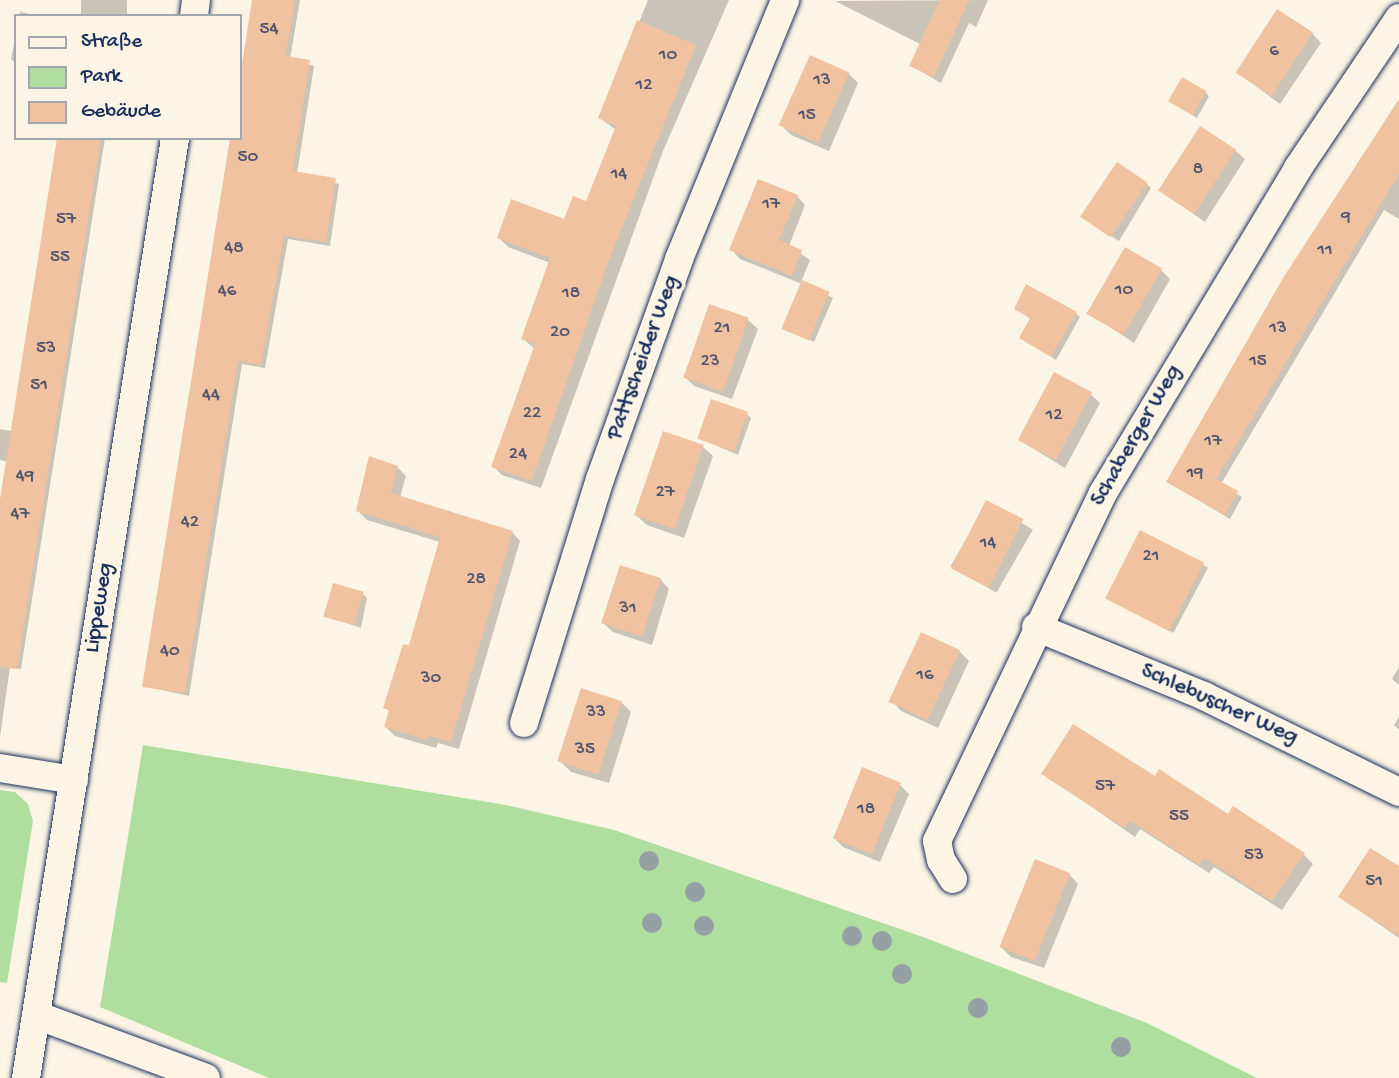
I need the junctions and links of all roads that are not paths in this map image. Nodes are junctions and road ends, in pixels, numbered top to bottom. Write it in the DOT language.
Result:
graph roads {
  1 [pos="785,0"];
  2 [pos="1399,18"];
  3 [pos="175,140"];
  4 [pos="1035,627"];
  5 [pos="524,723"];
  6 [pos="0,768"];
  7 [pos="74,780"];
  8 [pos="1399,792"];
  9 [pos="953,879"];
  10 [pos="36,1015"];
  11 [pos="26,1078"];
  12 [pos="206,1078"];
  1 -- 5 [label="street, Pattscheider Weg"];
  2 -- 4 [label="street, Schaberger Weg"];
  3 -- 7 [label="street, Lippeweg"];
  4 -- 8 [label="street, Schlebuscher Weg"];
  4 -- 9 [label="street, Schaberger Weg"];
  6 -- 7 [label="street"];
  7 -- 10 [label="street, Lippeweg"];
  10 -- 11 [label="street, Lippeweg"];
  10 -- 12 [label="street"];
}
